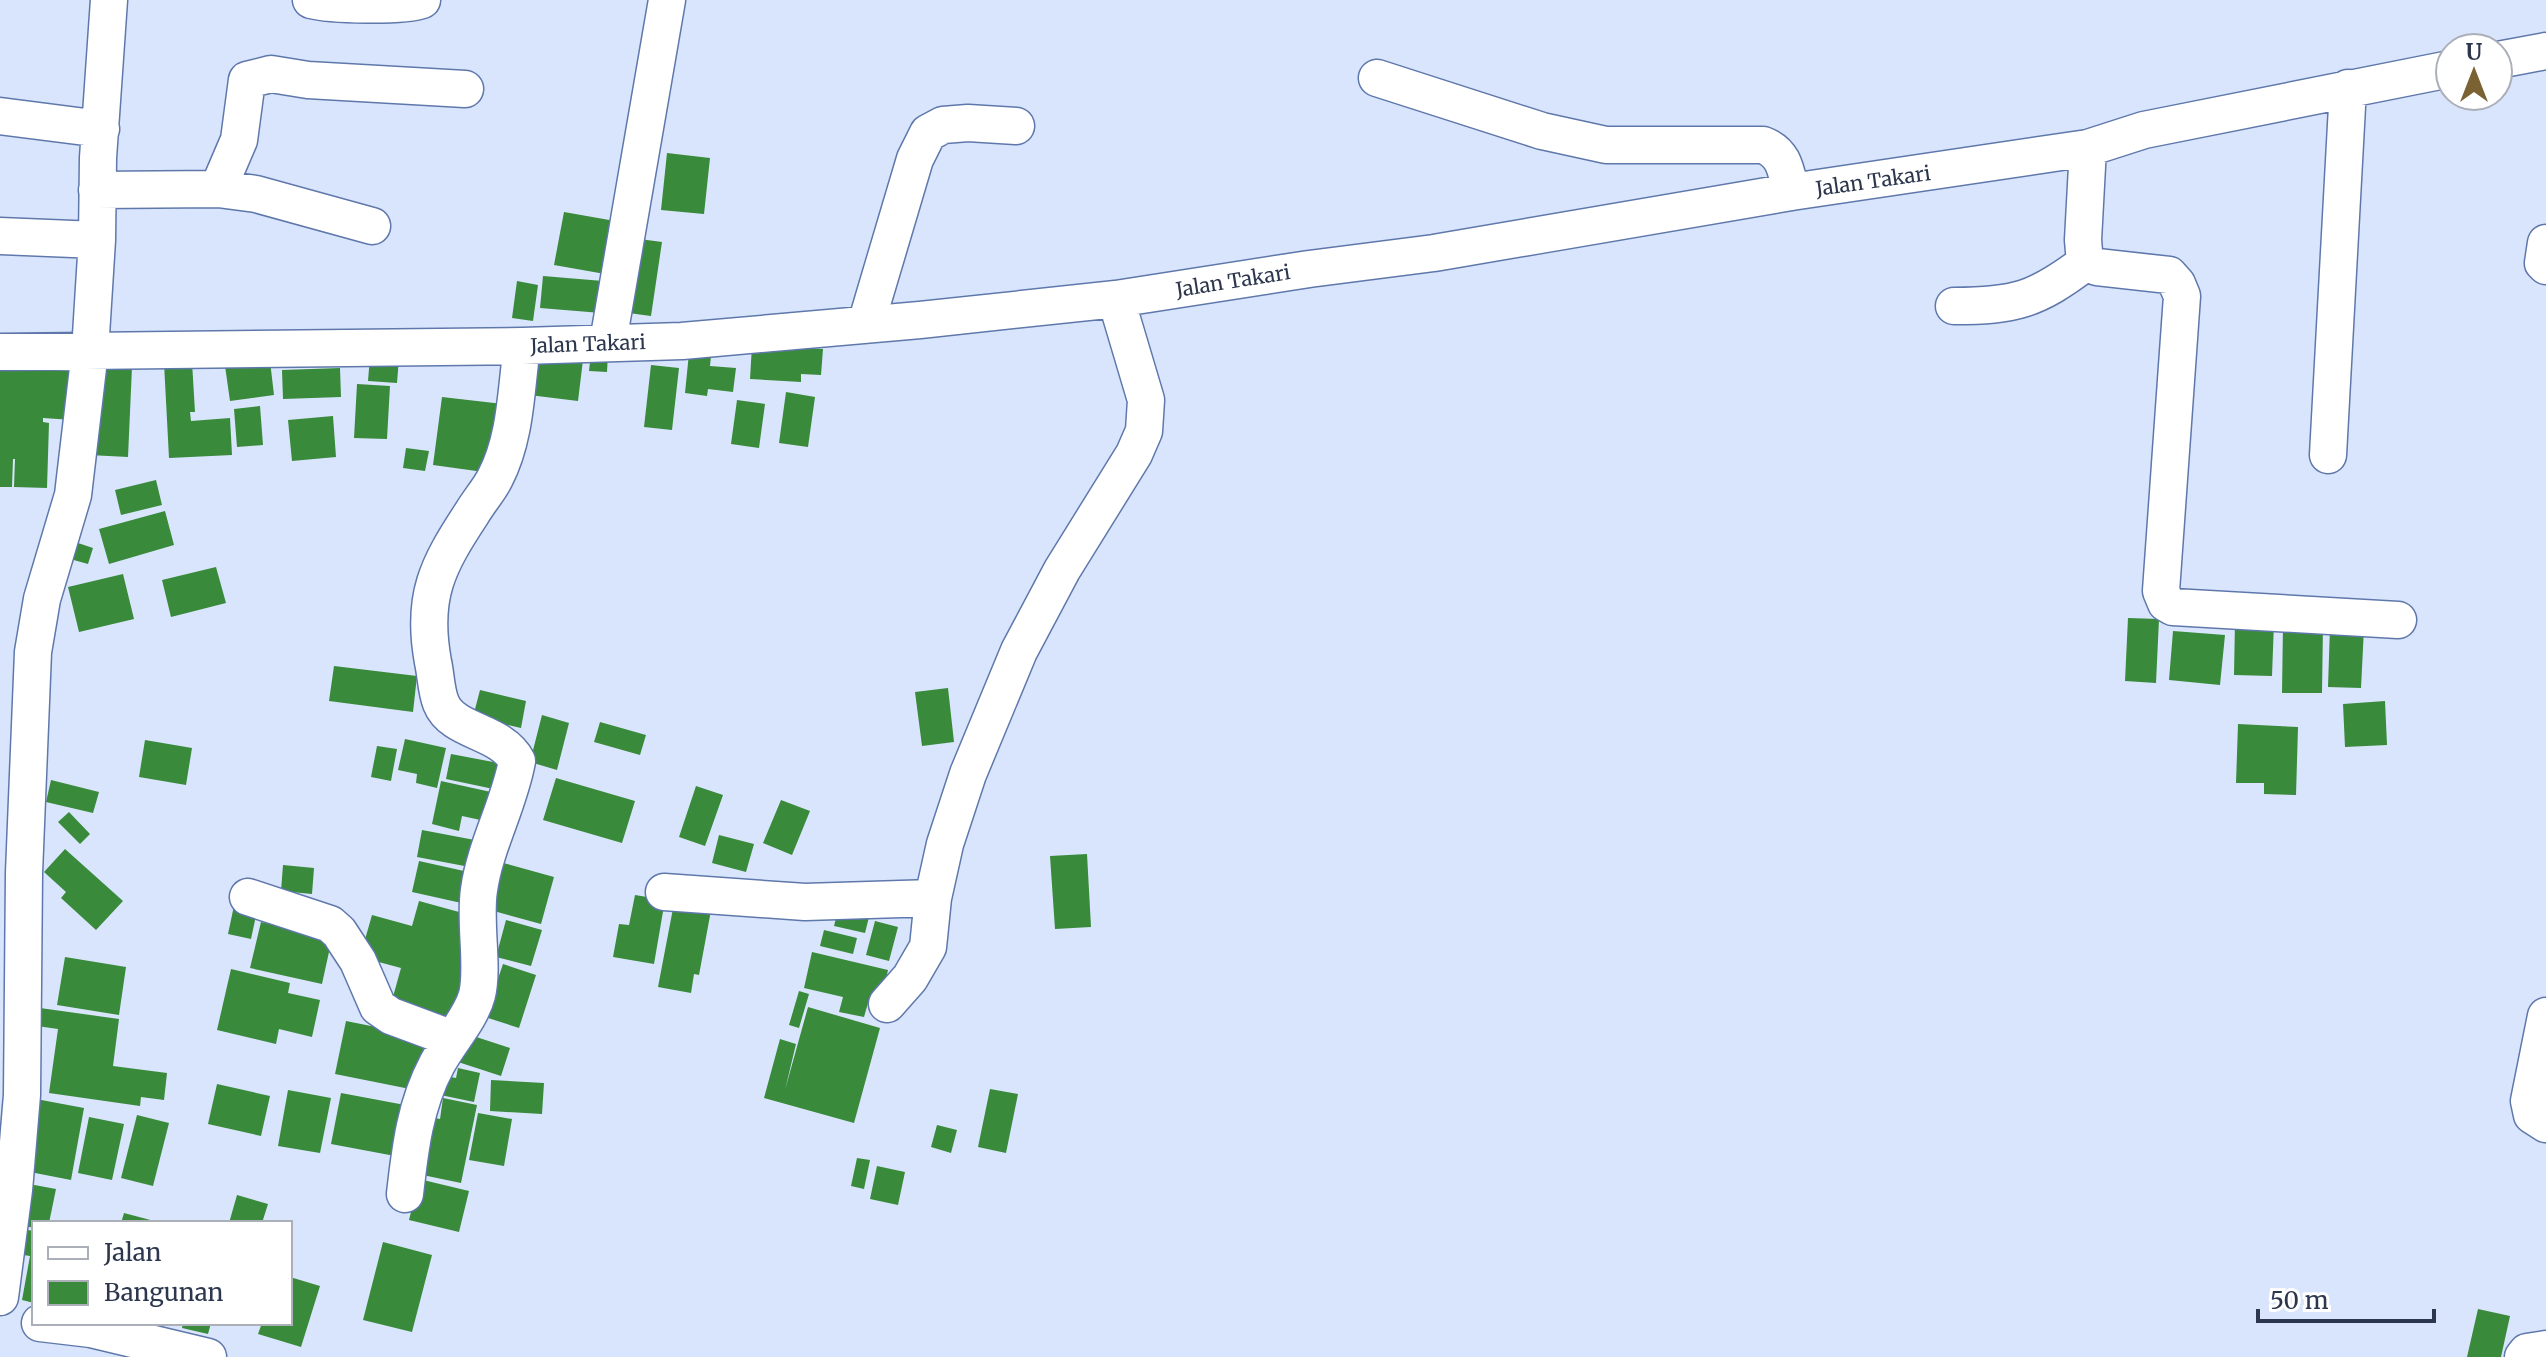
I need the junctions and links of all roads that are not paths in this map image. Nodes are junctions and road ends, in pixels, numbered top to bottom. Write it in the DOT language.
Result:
graph roads {
  1 [pos="109,0"];
  2 [pos="311,0"];
  3 [pos="422,0"];
  4 [pos="667,0"];
  5 [pos="2546,51"];
  6 [pos="2514,57"];
  7 [pos="2434,72"];
  8 [pos="1377,78"];
  9 [pos="2348,88"];
  10 [pos="465,89"];
  11 [pos="0,116"];
  12 [pos="1016,126"];
  13 [pos="101,129"];
  14 [pos="2088,148"];
  15 [pos="218,189"];
  16 [pos="97,190"];
  17 [pos="1791,192"];
  18 [pos="372,226"];
  19 [pos="0,236"];
  20 [pos="97,240"];
  21 [pos="2546,243"];
  22 [pos="2085,263"];
  23 [pos="2546,266"];
  24 [pos="1116,299"];
  25 [pos="1954,306"];
  26 [pos="866,324"];
  27 [pos="608,342"];
  28 [pos="522,346"];
  29 [pos="90,351"];
  30 [pos="0,352"];
  31 [pos="2328,455"];
  32 [pos="2398,620"];
  33 [pos="664,892"];
  34 [pos="248,897"];
  35 [pos="933,898"];
  36 [pos="887,1004"];
  37 [pos="2546,1016"];
  38 [pos="453,1039"];
  39 [pos="11,1094"];
  40 [pos="2546,1124"];
  41 [pos="405,1194"];
  42 [pos="0,1297"];
  43 [pos="0,1319"];
  44 [pos="32,1322"];
  45 [pos="55,1325"];
  46 [pos="2546,1349"];
  47 [pos="208,1357"];
  48 [pos="2523,1357"];
  1 -- 13 [label="street"];
  2 -- 3 [label="street"];
  4 -- 27 [label="street"];
  5 -- 6 [label="street"];
  7 -- 9 [label="street, Jalan Takari"];
  8 -- 17 [label="street"];
  9 -- 14 [label="street, Jalan Takari"];
  9 -- 31 [label="street"];
  10 -- 15 [label="street"];
  11 -- 13 [label="street"];
  12 -- 26 [label="street"];
  13 -- 16 [label="street"];
  14 -- 17 [label="street, Jalan Takari"];
  14 -- 22 [label="street"];
  15 -- 16 [label="street"];
  15 -- 18 [label="street"];
  16 -- 20 [label="street"];
  17 -- 24 [label="street, Jalan Takari"];
  19 -- 20 [label="street"];
  20 -- 29 [label="street"];
  21 -- 23 [label="street"];
  22 -- 25 [label="street"];
  22 -- 32 [label="street"];
  24 -- 26 [label="street, Jalan Takari"];
  24 -- 35 [label="street"];
  26 -- 27 [label="street, Jalan Takari"];
  27 -- 28 [label="street, Jalan Takari"];
  28 -- 29 [label="street, Jalan Takari"];
  28 -- 38 [label="street"];
  29 -- 30 [label="street, Jalan Takari"];
  29 -- 39 [label="street"];
  33 -- 35 [label="street"];
  34 -- 38 [label="street"];
  35 -- 36 [label="street"];
  37 -- 40 [label="street"];
  38 -- 41 [label="street"];
  39 -- 42 [label="street"];
  43 -- 44 [label="street"];
  45 -- 47 [label="street"];
  46 -- 48 [label="street"];
}
